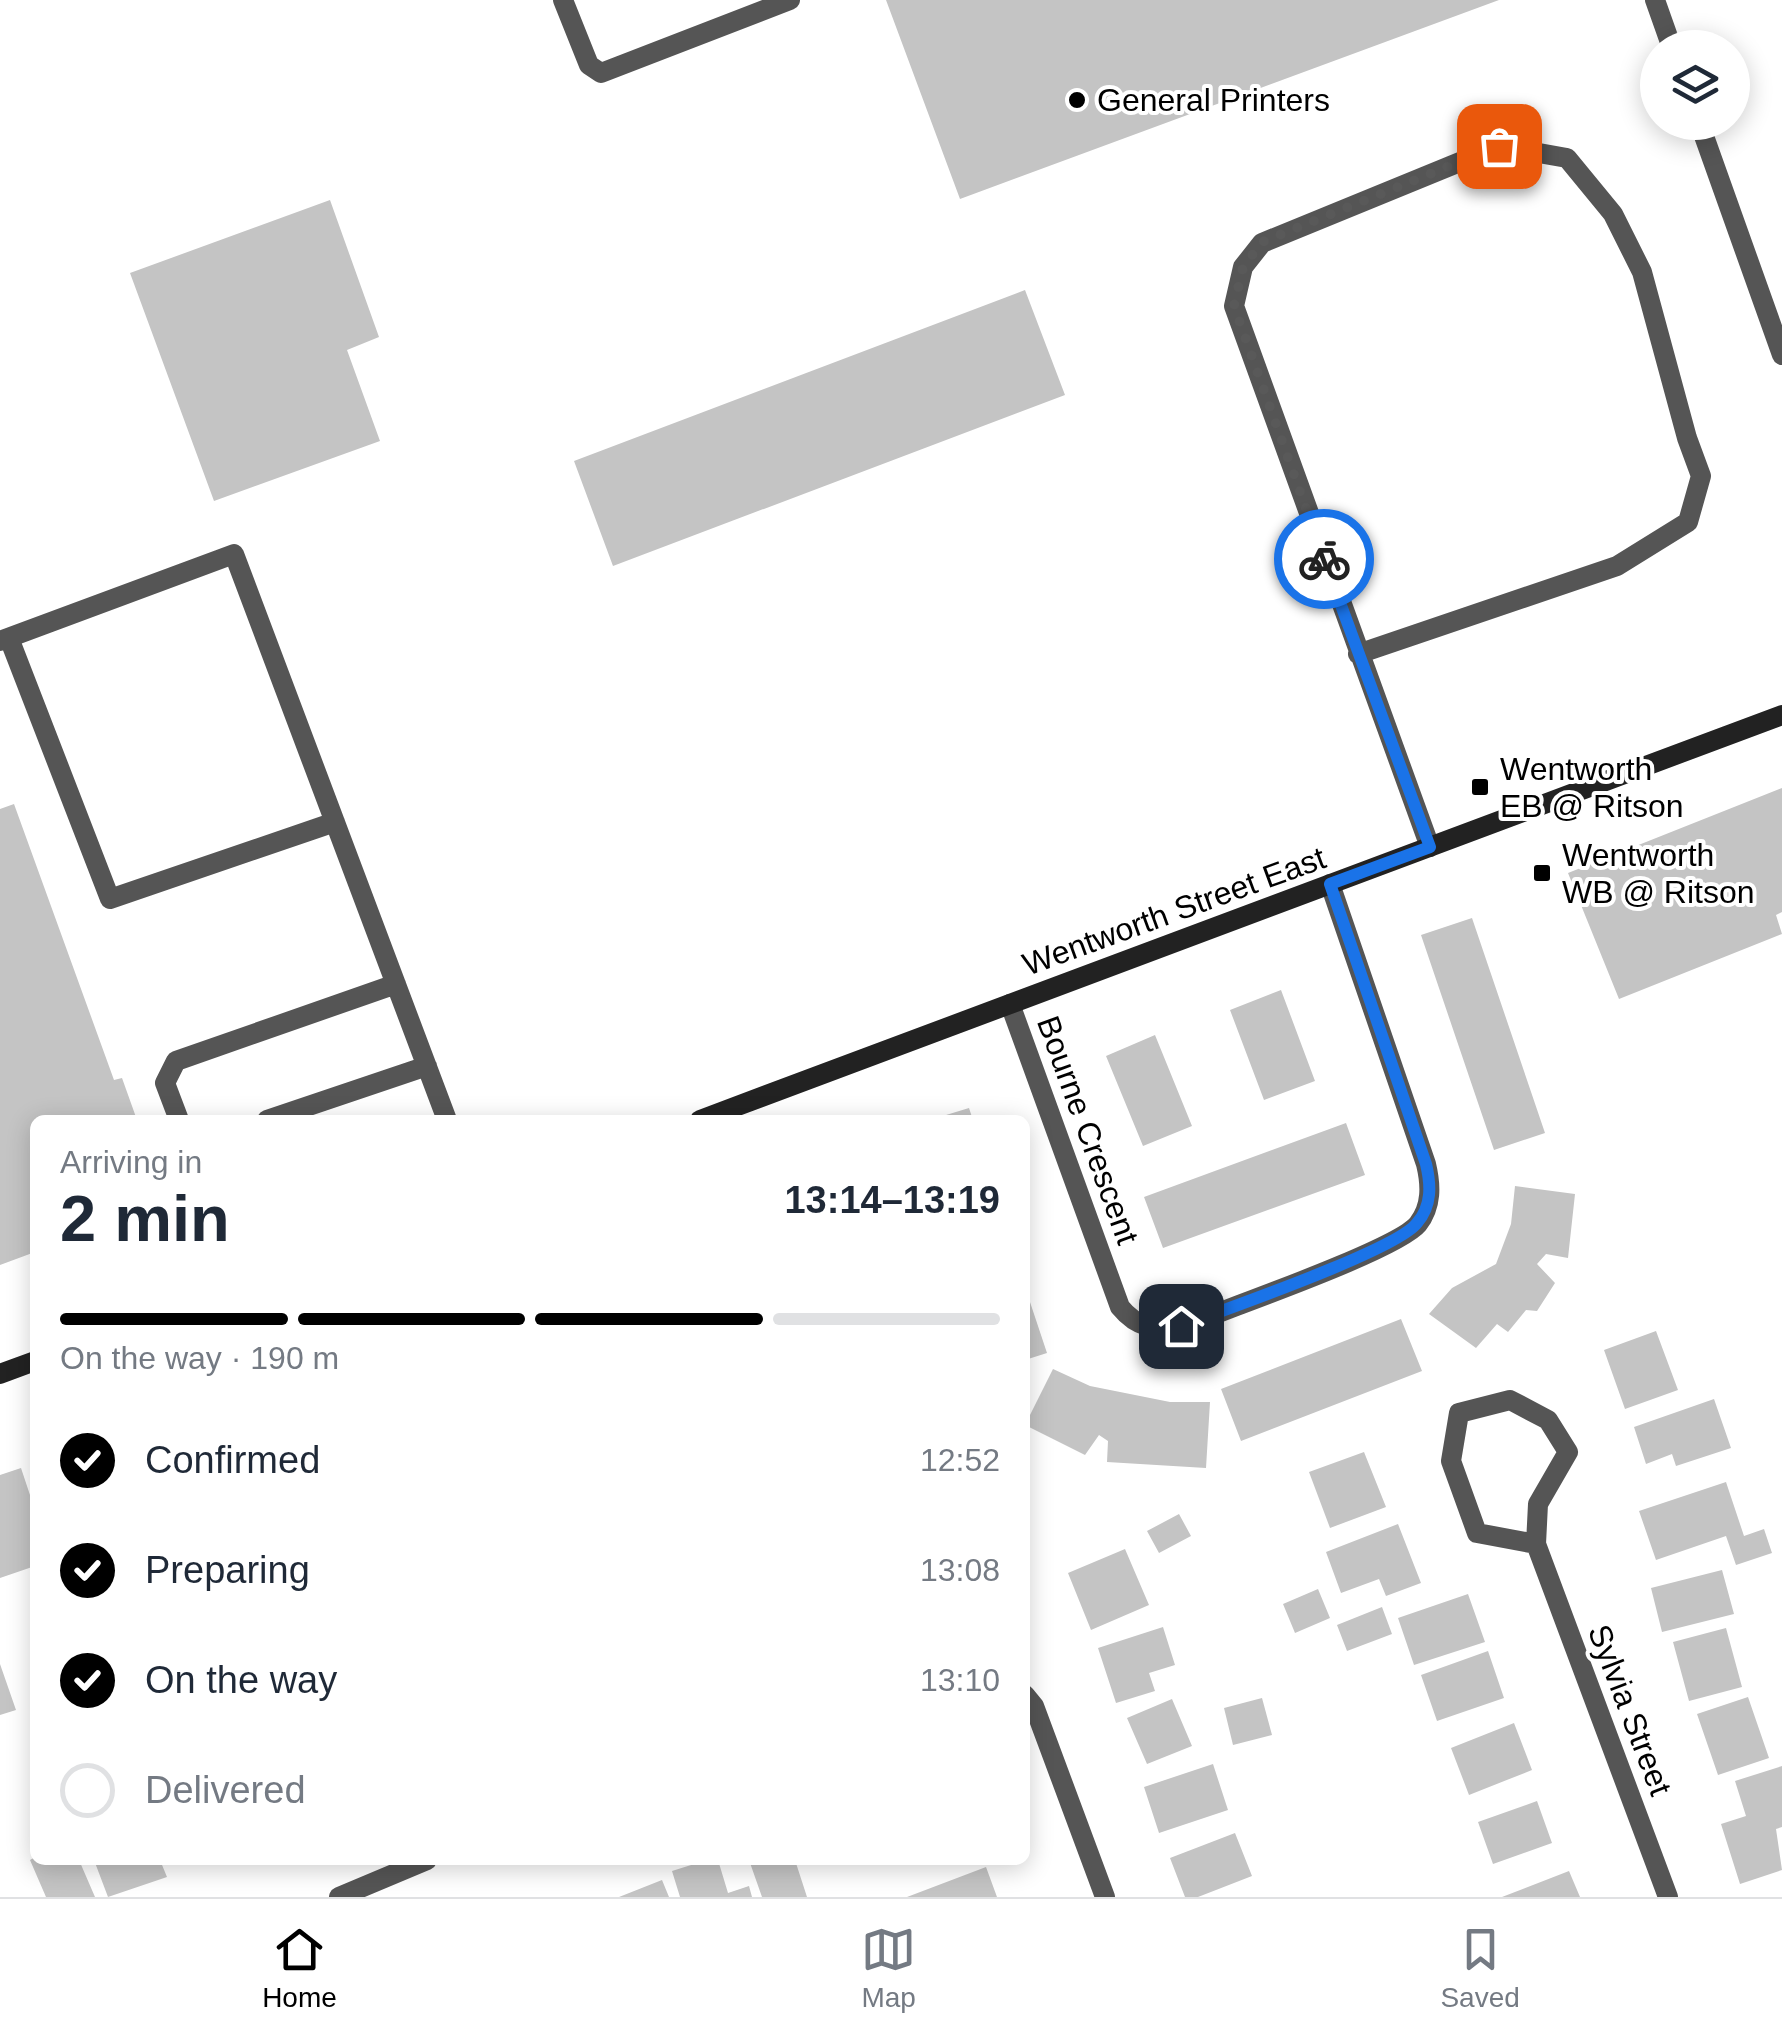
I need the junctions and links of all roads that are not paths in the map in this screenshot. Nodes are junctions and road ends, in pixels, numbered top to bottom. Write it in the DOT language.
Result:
graph roads {
  1 [pos="564,0"];
  2 [pos="790,0"];
  3 [pos="1655,0"];
  4 [pos="1666,30"];
  5 [pos="1705,140"];
  6 [pos="1782,355"];
  7 [pos="5,640"];
  8 [pos="1358,654"];
  9 [pos="1782,715"];
  10 [pos="335,822"];
  11 [pos="1430,847"];
  12 [pos="1330,884"];
  13 [pos="396,984"];
  14 [pos="1010,1004"];
  15 [pos="427,1066"];
  16 [pos="176,1115"];
  17 [pos="282,1115"];
  18 [pos="445,1115"];
  19 [pos="713,1115"];
  20 [pos="30,1363"];
  21 [pos="0,1374"];
  22 [pos="1536,1544"];
  23 [pos="1030,1701"];
  24 [pos="415,1865"];
  25 [pos="339,1897"];
  26 [pos="1105,1897"];
  27 [pos="1668,1897"];
  1 -- 2 [label="street"];
  3 -- 4 [label="street"];
  5 -- 6 [label="street"];
  7 -- 10 [label="street"];
  7 -- 10 [label="street"];
  8 -- 8 [label="street"];
  8 -- 11 [label="street"];
  9 -- 11 [label="main road, Wentworth Street East"];
  10 -- 13 [label="street"];
  11 -- 12 [label="main road, Wentworth Street East"];
  12 -- 14 [label="main road, Wentworth Street East"];
  12 -- 14 [label="street, Bourne Crescent"];
  13 -- 15 [label="street"];
  13 -- 16 [label="street"];
  14 -- 19 [label="main road, Wentworth Street East"];
  15 -- 17 [label="street"];
  15 -- 18 [label="street"];
  20 -- 21 [label="main road"];
  22 -- 22 [label="street, Sylvia Street"];
  22 -- 27 [label="street, Sylvia Street"];
  23 -- 26 [label="street"];
  24 -- 25 [label="street"];
}
